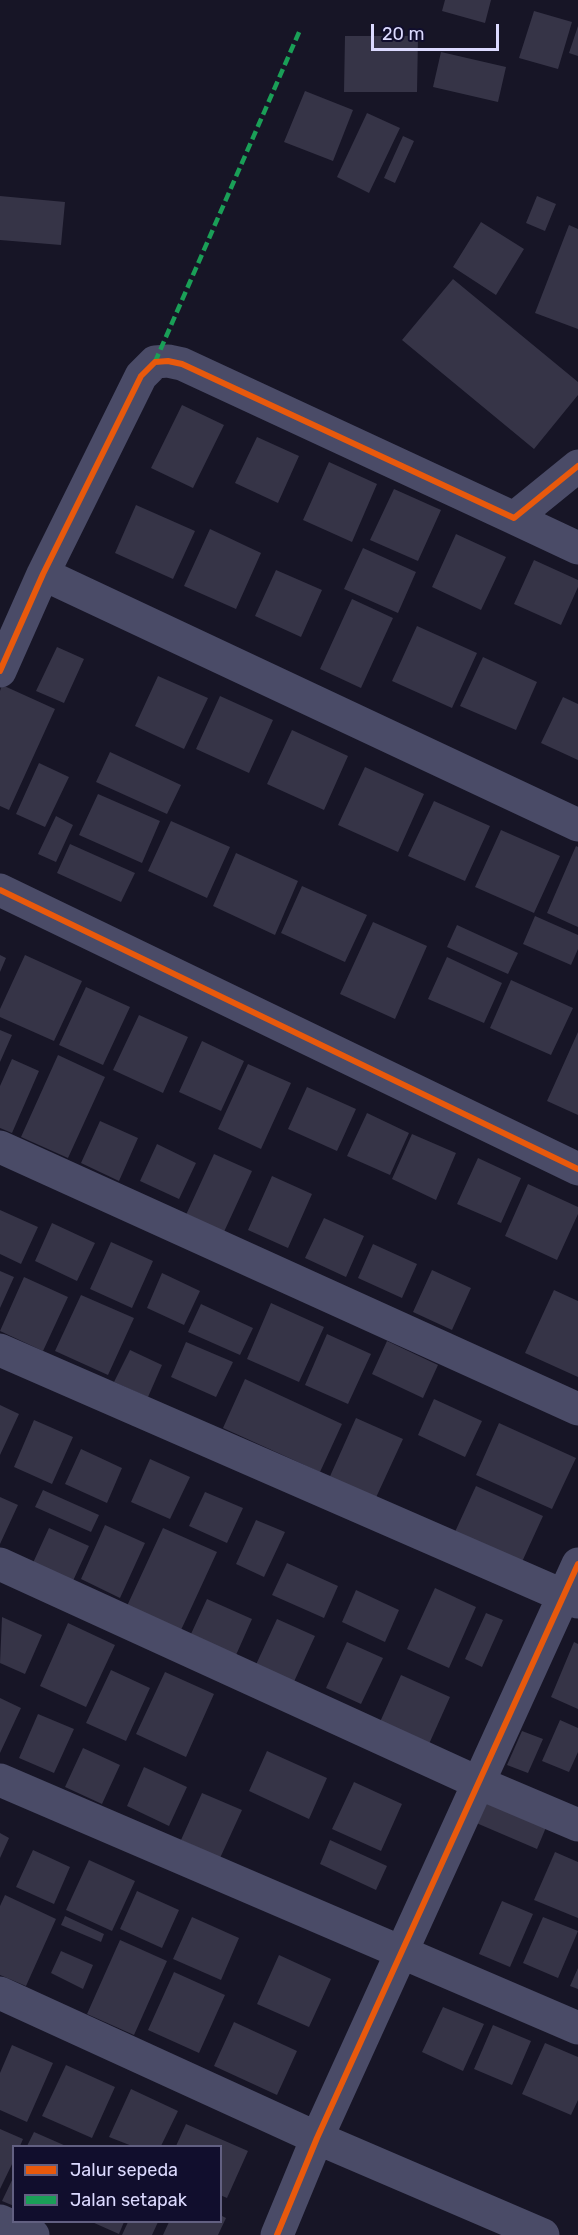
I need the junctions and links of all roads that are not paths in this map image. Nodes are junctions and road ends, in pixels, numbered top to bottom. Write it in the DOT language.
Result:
graph roads {
  1 [pos="578,466"];
  2 [pos="514,518"];
  3 [pos="578,548"];
  4 [pos="43,574"];
  5 [pos="0,671"];
  6 [pos="578,825"];
  7 [pos="0,890"];
  8 [pos="0,1147"];
  9 [pos="578,1169"];
  10 [pos="0,1350"];
  11 [pos="578,1409"];
  12 [pos="0,1564"];
  13 [pos="578,1564"];
  14 [pos="571,1599"];
  15 [pos="0,1780"];
  16 [pos="479,1783"];
  17 [pos="578,1826"];
  18 [pos="402,1951"];
  19 [pos="0,1993"];
  20 [pos="578,2028"];
  21 [pos="317,2138"];
  22 [pos="0,2221"];
  23 [pos="33,2235"];
  24 [pos="277,2235"];
  25 [pos="543,2235"];
  1 -- 2 [label="street"];
  2 -- 3 [label="street"];
  2 -- 4 [label="street"];
  4 -- 5 [label="street"];
  4 -- 6 [label="street"];
  7 -- 9 [label="street"];
  8 -- 11 [label="street"];
  10 -- 14 [label="street"];
  12 -- 16 [label="street"];
  13 -- 14 [label="street"];
  14 -- 16 [label="street"];
  15 -- 18 [label="street"];
  16 -- 17 [label="street"];
  16 -- 18 [label="street"];
  18 -- 20 [label="street"];
  18 -- 21 [label="street"];
  19 -- 21 [label="street"];
  21 -- 24 [label="street"];
  21 -- 25 [label="street"];
  22 -- 23 [label="street"];
}
